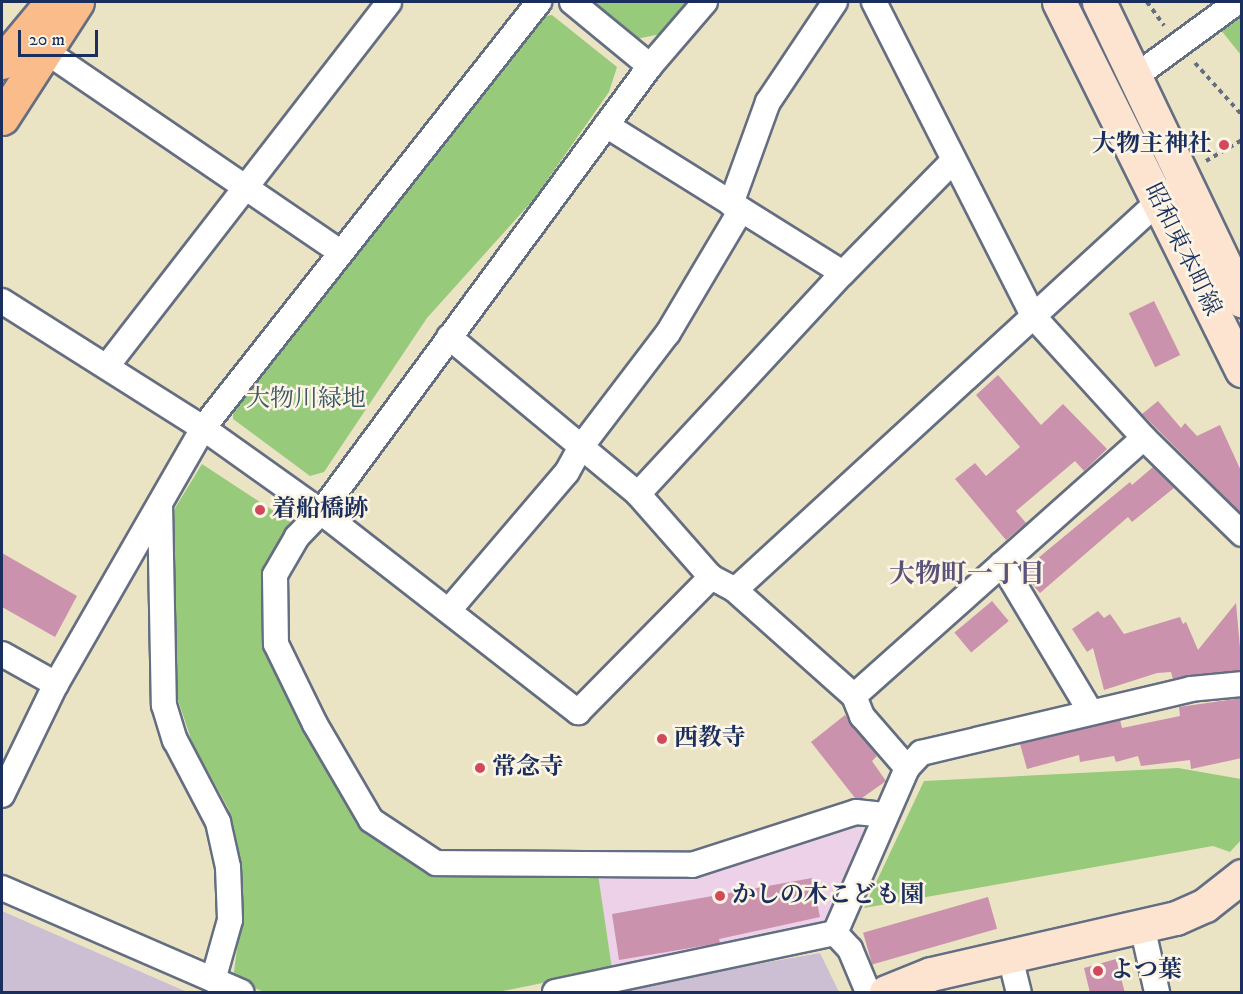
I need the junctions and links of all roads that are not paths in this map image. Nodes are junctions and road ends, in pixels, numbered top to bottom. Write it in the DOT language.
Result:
graph roads {
  1 [pos="52,2"];
  2 [pos="77,2"];
  3 [pos="389,2"];
  4 [pos="539,2"];
  5 [pos="572,2"];
  6 [pos="705,2"];
  7 [pos="835,2"];
  8 [pos="874,2"];
  9 [pos="1059,2"];
  10 [pos="1099,2"];
  11 [pos="1237,2"];
  12 [pos="44,50"];
  13 [pos="2,62"];
  14 [pos="650,66"];
  15 [pos="1136,76"];
  16 [pos="2,118"];
  17 [pos="606,125"];
  18 [pos="953,161"];
  19 [pos="1195,170"];
  20 [pos="245,184"];
  21 [pos="1158,201"];
  22 [pos="736,207"];
  23 [pos="339,251"];
  24 [pos="843,273"];
  25 [pos="1242,300"];
  26 [pos="2,301"];
  27 [pos="1032,316"];
  28 [pos="449,337"];
  29 [pos="107,366"];
  30 [pos="1242,370"];
  31 [pos="203,428"];
  32 [pos="1144,438"];
  33 [pos="581,447"];
  34 [pos="638,494"];
  35 [pos="160,503"];
  36 [pos="321,512"];
  37 [pos="1242,534"];
  38 [pos="1002,564"];
  39 [pos="711,577"];
  40 [pos="735,590"];
  41 [pos="450,609"];
  42 [pos="2,654"];
  43 [pos="56,684"];
  44 [pos="1242,684"];
  45 [pos="854,696"];
  46 [pos="1090,711"];
  47 [pos="906,768"];
  48 [pos="2,795"];
  49 [pos="886,815"];
  50 [pos="1242,876"];
  51 [pos="2,888"];
  52 [pos="1142,926"];
  53 [pos="835,933"];
  54 [pos="1010,957"];
  55 [pos="213,980"];
  56 [pos="932,983"];
  57 [pos="241,993"];
  58 [pos="555,993"];
  59 [pos="868,993"];
  60 [pos="886,993"];
  61 [pos="1019,993"];
  62 [pos="1157,993"];
  1 -- 13 [label="highway"];
  2 -- 12 [label="highway"];
  3 -- 20 [label="street"];
  4 -- 23 [label="street"];
  5 -- 14 [label="street"];
  6 -- 14 [label="street"];
  7 -- 22 [label="street"];
  8 -- 18 [label="street"];
  9 -- 21 [label="main road, 昭和東本町線"];
  10 -- 15 [label="main road, 昭和東本町線"];
  11 -- 15 [label="street"];
  12 -- 16 [label="highway"];
  12 -- 20 [label="street"];
  14 -- 17 [label="street"];
  15 -- 19 [label="main road, 昭和東本町線"];
  17 -- 22 [label="street"];
  17 -- 28 [label="street"];
  18 -- 24 [label="street"];
  18 -- 27 [label="street"];
  19 -- 21 [label="street"];
  19 -- 25 [label="main road, 昭和東本町線"];
  20 -- 23 [label="street"];
  20 -- 29 [label="street"];
  21 -- 27 [label="street"];
  21 -- 30 [label="main road, 昭和東本町線"];
  22 -- 24 [label="street"];
  22 -- 33 [label="street"];
  23 -- 31 [label="street"];
  24 -- 34 [label="street"];
  26 -- 29 [label="street"];
  27 -- 32 [label="street"];
  27 -- 40 [label="street"];
  28 -- 33 [label="street"];
  28 -- 36 [label="street"];
  29 -- 31 [label="street"];
  31 -- 35 [label="street"];
  31 -- 36 [label="street"];
  32 -- 37 [label="street"];
  32 -- 38 [label="street"];
  33 -- 34 [label="street"];
  33 -- 41 [label="street"];
  34 -- 39 [label="street"];
  35 -- 43 [label="street"];
  35 -- 55 [label="street"];
  36 -- 41 [label="street"];
  36 -- 49 [label="street"];
  38 -- 45 [label="street"];
  38 -- 46 [label="street"];
  39 -- 40 [label="street"];
  39 -- 41 [label="street"];
  40 -- 45 [label="street"];
  42 -- 43 [label="street"];
  43 -- 48 [label="street"];
  44 -- 46 [label="street"];
  45 -- 47 [label="street"];
  46 -- 47 [label="street"];
  47 -- 49 [label="street"];
  49 -- 53 [label="street"];
  50 -- 52 [label="main road"];
  51 -- 55 [label="street"];
  52 -- 54 [label="main road"];
  52 -- 62 [label="street"];
  53 -- 58 [label="street"];
  53 -- 59 [label="street"];
  54 -- 56 [label="main road"];
  54 -- 61 [label="street"];
  55 -- 57 [label="street"];
  56 -- 60 [label="main road"];
}
